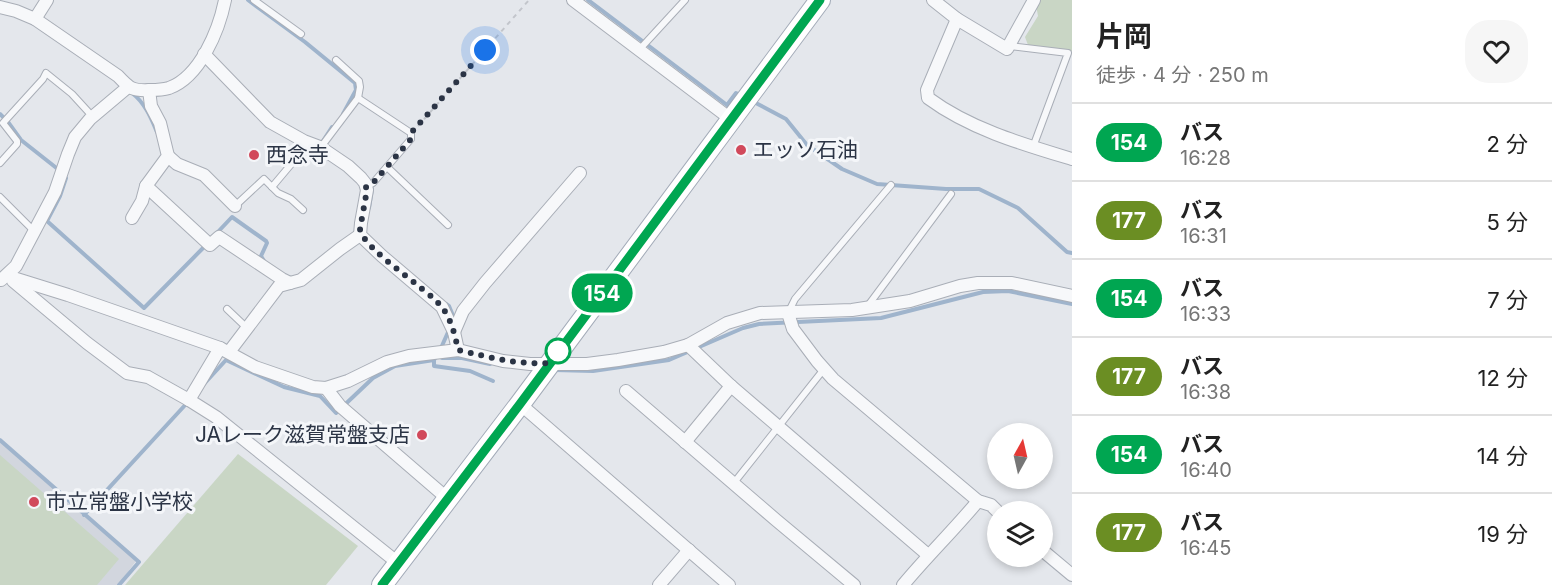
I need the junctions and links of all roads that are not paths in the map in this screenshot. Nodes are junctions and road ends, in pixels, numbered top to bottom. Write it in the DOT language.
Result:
graph roads {
  1 [pos="47,0"];
  2 [pos="225,0"];
  3 [pos="254,0"];
  4 [pos="573,0"];
  5 [pos="685,0"];
  6 [pos="820,0"];
  7 [pos="933,0"];
  8 [pos="1034,0"];
  9 [pos="0,8"];
  10 [pos="34,19"];
  11 [pos="957,19"];
  12 [pos="301,34"];
  13 [pos="1009,46"];
  14 [pos="639,50"];
  15 [pos="204,54"];
  16 [pos="336,60"];
  17 [pos="128,87"];
  18 [pos="149,90"];
  19 [pos="358,98"];
  20 [pos="93,117"];
  21 [pos="732,120"];
  22 [pos="315,145"];
  23 [pos="1034,147"];
  24 [pos="168,156"];
  25 [pos="1072,159"];
  26 [pos="0,164"];
  27 [pos="387,167"];
  28 [pos="580,173"];
  29 [pos="891,185"];
  30 [pos="146,186"];
  31 [pos="272,187"];
  32 [pos="366,187"];
  33 [pos="951,194"];
  34 [pos="0,197"];
  35 [pos="235,206"];
  36 [pos="303,210"];
  37 [pos="132,218"];
  38 [pos="448,225"];
  39 [pos="34,232"];
  40 [pos="360,235"];
  41 [pos="2,276"];
  42 [pos="290,283"];
  43 [pos="1072,296"];
  44 [pos="867,307"];
  45 [pos="227,309"];
  46 [pos="788,313"];
  47 [pos="248,328"];
  48 [pos="454,332"];
  49 [pos="688,345"];
  50 [pos="225,350"];
  51 [pos="458,350"];
  52 [pos="550,363"];
  53 [pos="824,369"];
  54 [pos="731,386"];
  55 [pos="326,387"];
  56 [pos="626,391"];
  57 [pos="189,400"];
  58 [pos="520,404"];
  59 [pos="778,426"];
  60 [pos="685,442"];
  61 [pos="733,484"];
  62 [pos="448,499"];
  63 [pos="978,501"];
  64 [pos="987,504"];
  65 [pos="689,550"];
  66 [pos="928,555"];
  67 [pos="1053,559"];
  68 [pos="398,563"];
  69 [pos="1072,575"];
  70 [pos="382,585"];
  71 [pos="658,585"];
  72 [pos="729,585"];
  73 [pos="854,585"];
  74 [pos="903,585"];
  1 -- 10 [label="street"];
  2 -- 15 [label="street"];
  3 -- 12 [label="lane"];
  4 -- 14 [label="street"];
  5 -- 14 [label="lane"];
  6 -- 21 [label="main road"];
  7 -- 11 [label="street"];
  8 -- 13 [label="street"];
  9 -- 10 [label="street"];
  10 -- 17 [label="street"];
  11 -- 13 [label="street"];
  11 -- 23 [label="street"];
  13 -- 23 [label="lane"];
  14 -- 21 [label="street"];
  15 -- 18 [label="street"];
  15 -- 22 [label="street"];
  16 -- 19 [label="lane"];
  17 -- 18 [label="street"];
  17 -- 20 [label="street"];
  18 -- 24 [label="street"];
  19 -- 22 [label="lane"];
  19 -- 27 [label="lane"];
  20 -- 26 [label="lane"];
  20 -- 39 [label="street"];
  21 -- 52 [label="main road"];
  22 -- 31 [label="lane"];
  22 -- 32 [label="street"];
  23 -- 25 [label="street"];
  24 -- 30 [label="street"];
  24 -- 35 [label="street"];
  27 -- 32 [label="lane"];
  27 -- 38 [label="lane"];
  28 -- 48 [label="street"];
  29 -- 46 [label="lane"];
  30 -- 37 [label="street"];
  30 -- 42 [label="street"];
  31 -- 35 [label="lane"];
  31 -- 36 [label="lane"];
  32 -- 40 [label="street"];
  33 -- 44 [label="lane"];
  34 -- 39 [label="lane"];
  39 -- 41 [label="street"];
  40 -- 42 [label="street"];
  40 -- 48 [label="street"];
  41 -- 50 [label="street"];
  41 -- 57 [label="street"];
  42 -- 47 [label="street"];
  43 -- 44 [label="street"];
  44 -- 46 [label="street"];
  45 -- 47 [label="lane"];
  46 -- 49 [label="street"];
  46 -- 53 [label="street"];
  47 -- 50 [label="street"];
  48 -- 51 [label="street"];
  49 -- 52 [label="street"];
  49 -- 54 [label="street"];
  50 -- 55 [label="street"];
  50 -- 57 [label="street"];
  51 -- 52 [label="street"];
  51 -- 55 [label="street"];
  52 -- 58 [label="main road"];
  53 -- 59 [label="lane"];
  53 -- 63 [label="street"];
  54 -- 59 [label="street"];
  54 -- 60 [label="street"];
  55 -- 62 [label="street"];
  56 -- 60 [label="street"];
  57 -- 68 [label="street"];
  58 -- 62 [label="main road"];
  58 -- 65 [label="street"];
  59 -- 61 [label="lane"];
  59 -- 66 [label="street"];
  60 -- 61 [label="street"];
  61 -- 73 [label="street"];
  62 -- 68 [label="main road"];
  63 -- 64 [label="street"];
  63 -- 66 [label="street"];
  65 -- 71 [label="street"];
  65 -- 72 [label="street"];
  66 -- 74 [label="street"];
  67 -- 69 [label="street"];
  68 -- 70 [label="main road"];
}
